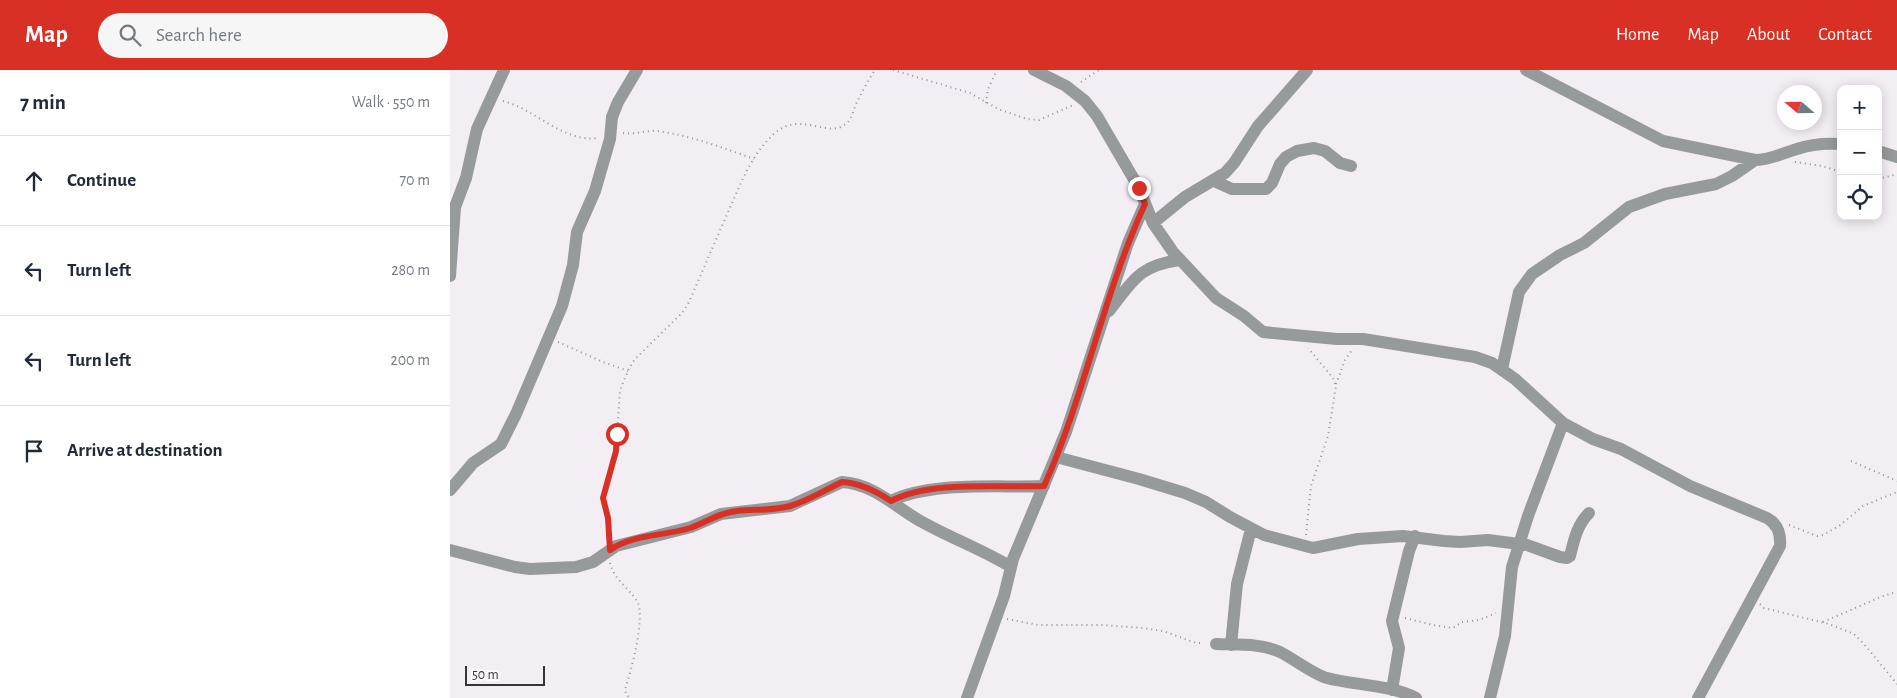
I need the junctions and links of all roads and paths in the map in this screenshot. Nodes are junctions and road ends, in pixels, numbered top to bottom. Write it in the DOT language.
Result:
graph roads {
  1 [pos="504,70"];
  2 [pos="637,70"];
  3 [pos="875,70"];
  4 [pos="893,70"];
  5 [pos="997,70"];
  6 [pos="1034,70"];
  7 [pos="1099,70"];
  8 [pos="1307,70"];
  9 [pos="1526,70"];
  10 [pos="1066,86"];
  11 [pos="1085,101"];
  12 [pos="488,102"];
  13 [pos="986,103"];
  14 [pos="611,132"];
  15 [pos="1837,144"];
  16 [pos="1882,152"];
  17 [pos="1897,156"];
  18 [pos="754,159"];
  19 [pos="1755,160"];
  20 [pos="1795,162"];
  21 [pos="1352,166"];
  22 [pos="1837,171"];
  23 [pos="1897,174"];
  24 [pos="1882,178"];
  25 [pos="1214,181"];
  26 [pos="1145,204"];
  27 [pos="1153,223"];
  28 [pos="1179,260"];
  29 [pos="450,276"];
  30 [pos="1104,317"];
  31 [pos="1297,336"];
  32 [pos="550,337"];
  33 [pos="1363,339"];
  34 [pos="1502,369"];
  35 [pos="628,371"];
  36 [pos="1336,384"];
  37 [pos="1563,423"];
  38 [pos="1056,457"];
  39 [pos="1851,461"];
  40 [pos="1897,481"];
  41 [pos="1044,486"];
  42 [pos="450,490"];
  43 [pos="1897,492"];
  44 [pos="891,501"];
  45 [pos="1589,513"];
  46 [pos="1776,525"];
  47 [pos="1252,529"];
  48 [pos="1415,536"];
  49 [pos="1519,543"];
  50 [pos="1305,547"];
  51 [pos="450,550"];
  52 [pos="610,550"];
  53 [pos="1010,567"];
  54 [pos="1757,590"];
  55 [pos="1897,592"];
  56 [pos="1508,610"];
  57 [pos="1393,614"];
  58 [pos="995,619"];
  59 [pos="1822,623"];
  60 [pos="1216,644"];
  61 [pos="1231,645"];
  62 [pos="1897,684"];
  63 [pos="1392,690"];
  64 [pos="630,698"];
  65 [pos="966,698"];
  66 [pos="1416,698"];
  67 [pos="1490,698"];
  68 [pos="1698,698"];
  1 -- 12 [label="street"];
  2 -- 14 [label="street"];
  3 -- 18 [label="path"];
  4 -- 13 [label="path"];
  5 -- 13 [label="path"];
  6 -- 10 [label="street"];
  7 -- 10 [label="path"];
  8 -- 25 [label="street"];
  9 -- 19 [label="street"];
  10 -- 11 [label="street"];
  11 -- 13 [label="path"];
  11 -- 26 [label="street"];
  12 -- 14 [label="path"];
  12 -- 29 [label="street"];
  14 -- 18 [label="path"];
  14 -- 32 [label="street"];
  15 -- 19 [label="street"];
  16 -- 17 [label="street"];
  18 -- 35 [label="path"];
  19 -- 34 [label="street"];
  20 -- 22 [label="path"];
  21 -- 25 [label="street"];
  23 -- 24 [label="path"];
  25 -- 27 [label="street"];
  26 -- 27 [label="street"];
  26 -- 30 [label="street"];
  27 -- 28 [label="street"];
  28 -- 30 [label="street"];
  28 -- 31 [label="street"];
  30 -- 38 [label="street"];
  31 -- 33 [label="street"];
  31 -- 36 [label="path"];
  32 -- 35 [label="path"];
  32 -- 42 [label="street"];
  33 -- 34 [label="street"];
  33 -- 36 [label="path"];
  34 -- 37 [label="street"];
  35 -- 52 [label="path"];
  36 -- 50 [label="path"];
  37 -- 46 [label="street"];
  37 -- 49 [label="street"];
  38 -- 41 [label="street"];
  38 -- 47 [label="street"];
  39 -- 40 [label="path"];
  41 -- 44 [label="street"];
  41 -- 53 [label="street"];
  43 -- 46 [label="path"];
  44 -- 52 [label="street"];
  44 -- 53 [label="street"];
  45 -- 49 [label="street"];
  46 -- 54 [label="street"];
  47 -- 50 [label="street"];
  47 -- 61 [label="street"];
  48 -- 49 [label="street"];
  48 -- 50 [label="street"];
  48 -- 57 [label="street"];
  49 -- 56 [label="street"];
  51 -- 52 [label="street"];
  52 -- 64 [label="path"];
  53 -- 58 [label="street"];
  54 -- 59 [label="path"];
  54 -- 68 [label="street"];
  55 -- 59 [label="path"];
  56 -- 57 [label="path"];
  56 -- 67 [label="street"];
  57 -- 63 [label="street"];
  58 -- 60 [label="path"];
  58 -- 65 [label="street"];
  59 -- 62 [label="path"];
  60 -- 61 [label="street"];
  61 -- 63 [label="street"];
  63 -- 66 [label="street"];
}
